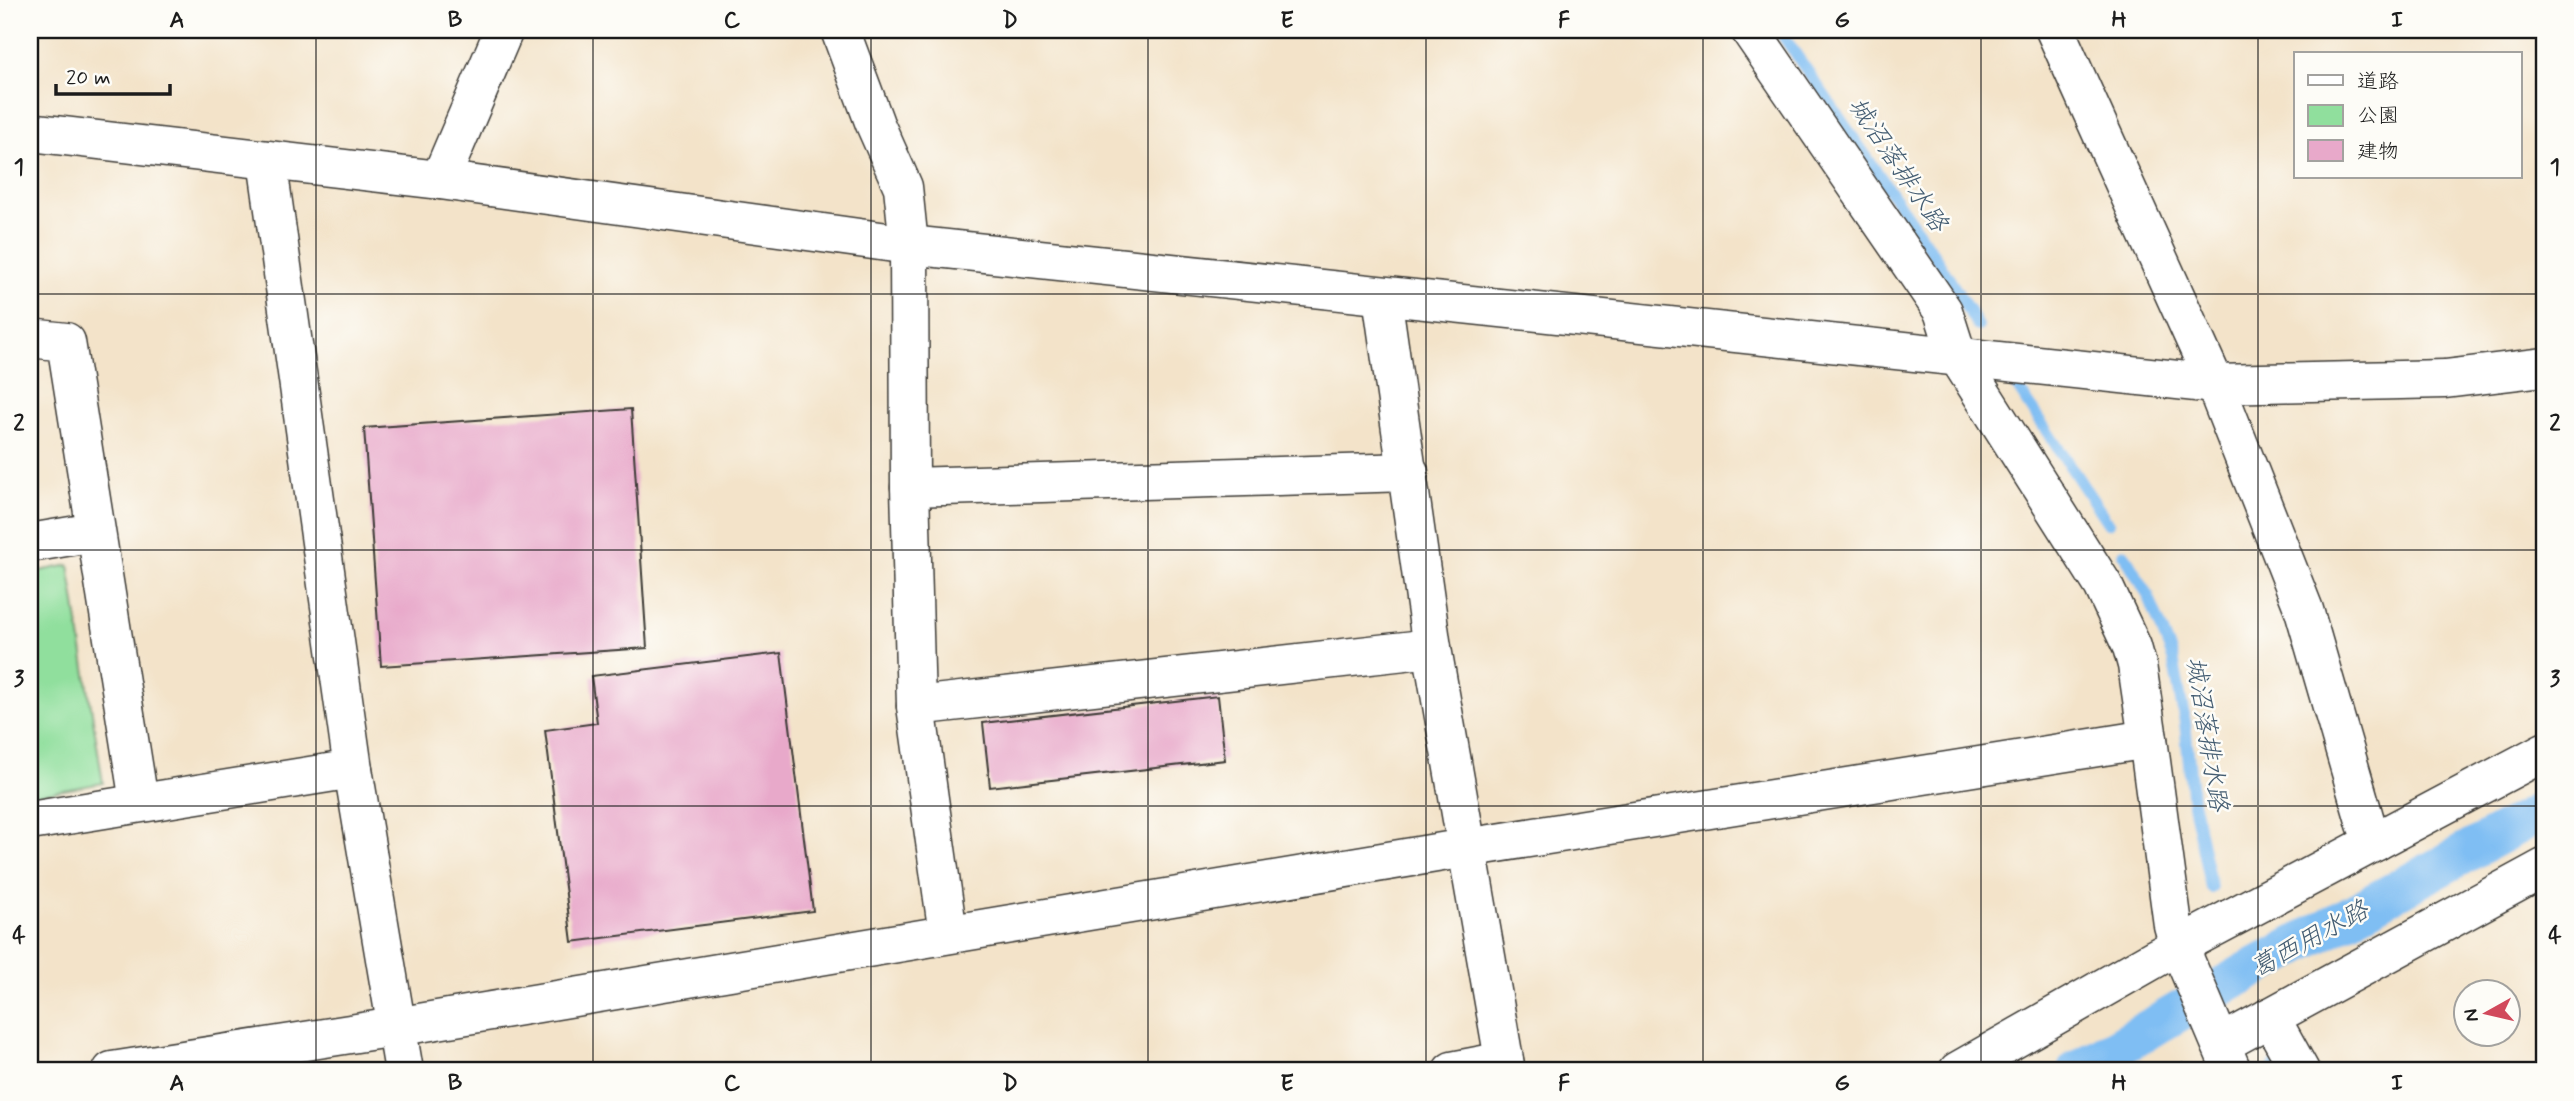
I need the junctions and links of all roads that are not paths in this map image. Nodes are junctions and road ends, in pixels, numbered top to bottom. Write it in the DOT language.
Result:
graph roads {
  1 [pos="504,30"];
  2 [pos="840,30"];
  3 [pos="1750,30"];
  4 [pos="2055,30"];
  5 [pos="30,132"];
  6 [pos="267,160"];
  7 [pos="440,180"];
  8 [pos="909,245"];
  9 [pos="1382,296"];
  10 [pos="30,338"];
  11 [pos="1957,355"];
  12 [pos="2544,367"];
  13 [pos="2215,383"];
  14 [pos="1409,472"];
  15 [pos="910,487"];
  16 [pos="95,532"];
  17 [pos="30,543"];
  18 [pos="1432,648"];
  19 [pos="916,706"];
  20 [pos="2148,739"];
  21 [pos="2544,752"];
  22 [pos="353,769"];
  23 [pos="139,802"];
  24 [pos="30,821"];
  25 [pos="2375,842"];
  26 [pos="1466,848"];
  27 [pos="2544,868"];
  28 [pos="948,934"];
  29 [pos="2183,953"];
  30 [pos="2270,1017"];
  31 [pos="396,1027"];
  32 [pos="2223,1048"];
  33 [pos="1505,1066"];
  34 [pos="112,1071"];
  35 [pos="404,1071"];
  36 [pos="1452,1071"];
  37 [pos="1958,1071"];
  38 [pos="2300,1071"];
  1 -- 7 [label="street"];
  2 -- 8 [label="street"];
  3 -- 11 [label="street"];
  4 -- 13 [label="street"];
  5 -- 6 [label="street"];
  6 -- 7 [label="street"];
  6 -- 22 [label="street"];
  7 -- 8 [label="street"];
  8 -- 9 [label="street"];
  8 -- 15 [label="street"];
  9 -- 11 [label="street"];
  9 -- 14 [label="street"];
  10 -- 16 [label="street"];
  11 -- 13 [label="street"];
  11 -- 20 [label="street"];
  12 -- 13 [label="street"];
  13 -- 25 [label="street"];
  14 -- 15 [label="street"];
  14 -- 18 [label="street"];
  15 -- 19 [label="street"];
  16 -- 17 [label="street"];
  16 -- 23 [label="street"];
  18 -- 19 [label="street"];
  18 -- 26 [label="street"];
  19 -- 28 [label="street"];
  20 -- 26 [label="street"];
  20 -- 29 [label="street"];
  21 -- 25 [label="street"];
  22 -- 23 [label="street"];
  22 -- 31 [label="street"];
  23 -- 24 [label="street"];
  25 -- 29 [label="street"];
  26 -- 28 [label="street"];
  26 -- 33 [label="street"];
  27 -- 30 [label="street"];
  28 -- 31 [label="street"];
  29 -- 32 [label="street"];
  29 -- 37 [label="street"];
  30 -- 32 [label="street"];
  30 -- 38 [label="street"];
  31 -- 34 [label="street"];
  31 -- 35 [label="street"];
  33 -- 36 [label="street"];
}
